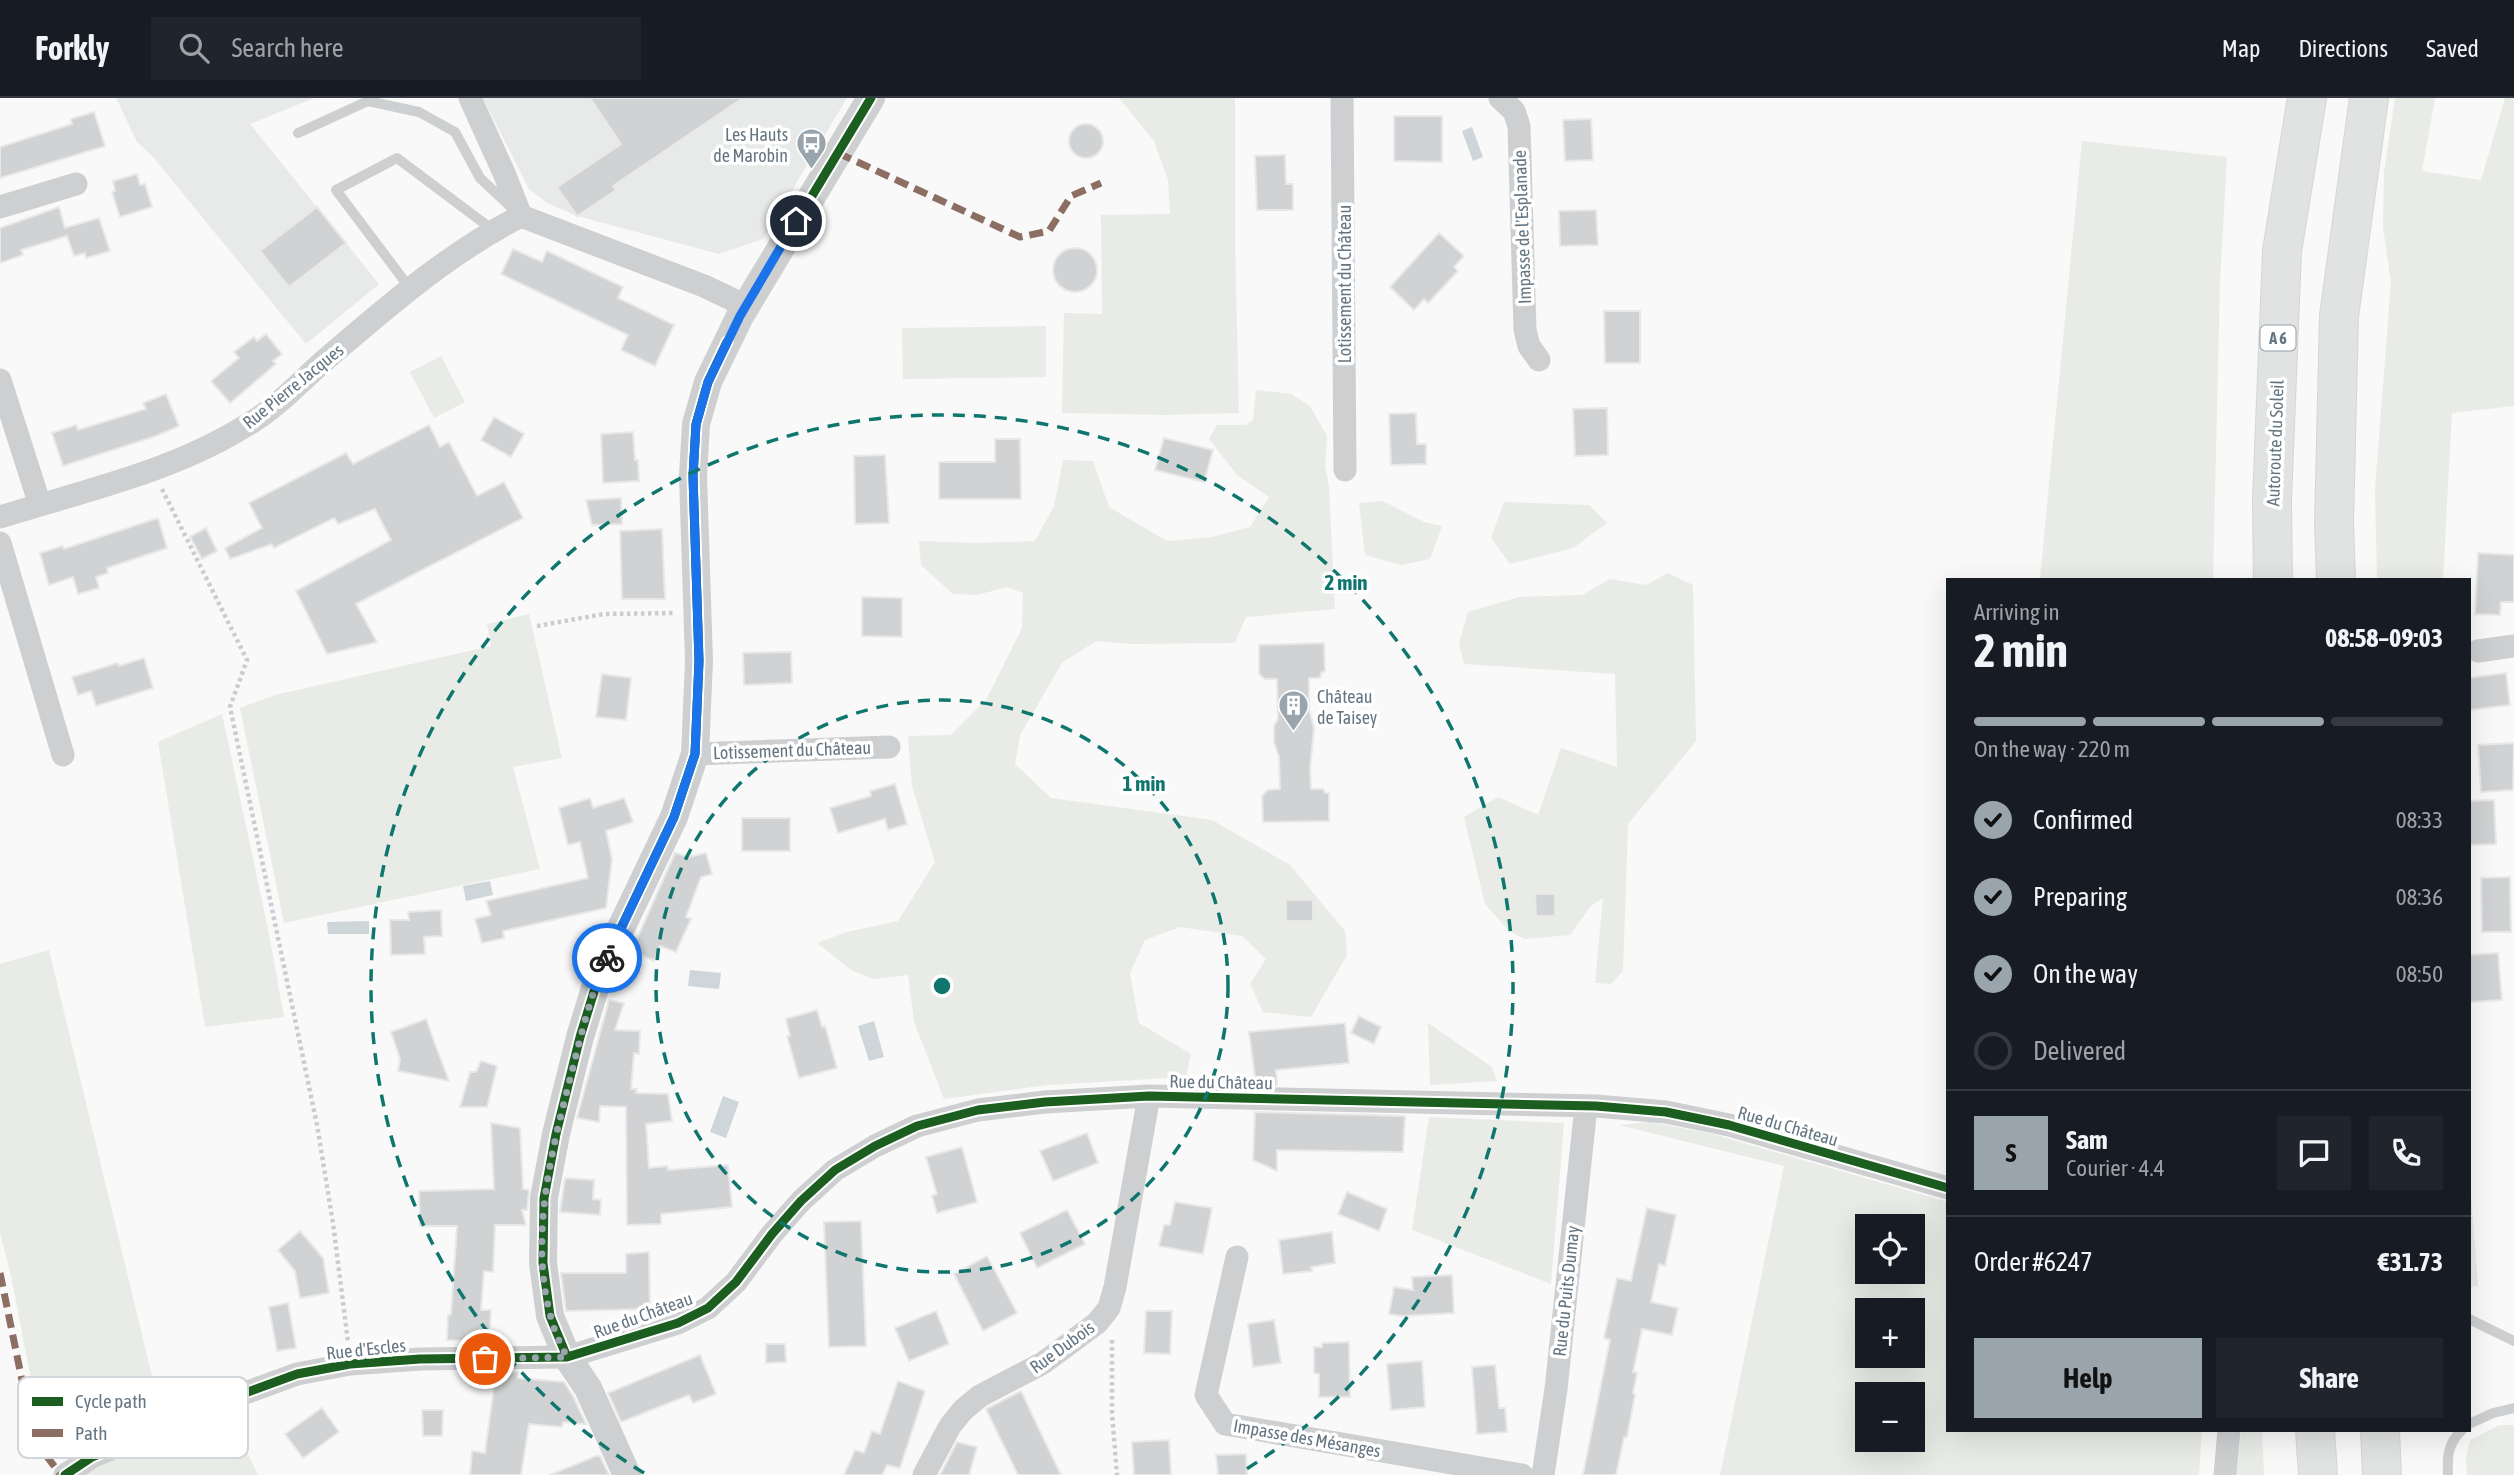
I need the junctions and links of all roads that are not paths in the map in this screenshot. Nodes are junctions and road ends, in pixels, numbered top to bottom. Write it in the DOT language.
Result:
graph roads {
  1 [pos="470,98"];
  2 [pos="871,98"];
  3 [pos="1342,98"];
  4 [pos="1500,98"];
  5 [pos="2307,98"];
  6 [pos="2369,98"];
  7 [pos="298,133"];
  8 [pos="76,184"];
  9 [pos="0,207"];
  10 [pos="521,216"];
  11 [pos="493,230"];
  12 [pos="409,287"];
  13 [pos="746,306"];
  14 [pos="1539,360"];
  15 [pos="0,380"];
  16 [pos="1345,470"];
  17 [pos="40,505"];
  18 [pos="0,517"];
  19 [pos="0,542"];
  20 [pos="2273,578"];
  21 [pos="2336,578"];
  22 [pos="8,601"];
  23 [pos="2514,646"];
  24 [pos="2478,651"];
  25 [pos="889,747"];
  26 [pos="695,754"];
  27 [pos="63,755"];
  28 [pos="1149,1096"];
  29 [pos="1586,1106"];
  30 [pos="1946,1187"];
  31 [pos="1237,1257"];
  32 [pos="2471,1321"];
  33 [pos="2514,1341"];
  34 [pos="567,1357"];
  35 [pos="248,1392"];
  36 [pos="2514,1408"];
  37 [pos="2471,1423"];
  38 [pos="2229,1432"];
  39 [pos="2315,1432"];
  40 [pos="2380,1432"];
  41 [pos="2460,1432"];
  42 [pos="90,1458"];
  43 [pos="65,1475"];
  44 [pos="627,1475"];
  45 [pos="925,1475"];
  46 [pos="1522,1475"];
  47 [pos="1543,1475"];
  48 [pos="2225,1475"];
  49 [pos="2318,1475"];
  50 [pos="2382,1475"];
  51 [pos="2448,1475"];
  1 -- 10 [label="street"];
  2 -- 13 [label="street"];
  3 -- 16 [label="street, Lotissement du Château"];
  4 -- 14 [label="street, Impasse de l'Esplanade"];
  5 -- 20 [label="highway, Autoroute du Soleil / A 6"];
  6 -- 21 [label="highway"];
  7 -- 10 [label="lane"];
  8 -- 9 [label="street"];
  10 -- 11 [label="street, Rue Pierre Jacques"];
  10 -- 13 [label="street"];
  11 -- 12 [label="street, Rue Pierre Jacques"];
  11 -- 12 [label="lane"];
  12 -- 17 [label="street, Rue Pierre Jacques"];
  13 -- 26 [label="street"];
  15 -- 17 [label="street"];
  17 -- 18 [label="street, Rue Pierre Jacques"];
  19 -- 22 [label="street"];
  22 -- 27 [label="street"];
  23 -- 24 [label="street"];
  25 -- 26 [label="street, Lotissement du Château"];
  26 -- 34 [label="street"];
  28 -- 29 [label="street, Rue du Château"];
  28 -- 34 [label="street, Rue du Château"];
  28 -- 45 [label="street, Rue Dubois"];
  29 -- 30 [label="street, Rue du Château"];
  29 -- 47 [label="street, Rue du Puits Dumay"];
  31 -- 46 [label="street, Impasse des Mésanges"];
  32 -- 33 [label="lane"];
  34 -- 35 [label="street, Rue d'Escles"];
  34 -- 44 [label="street"];
  36 -- 37 [label="lane"];
  38 -- 48 [label="street"];
  39 -- 49 [label="highway"];
  40 -- 50 [label="highway"];
  41 -- 51 [label="lane"];
  42 -- 43 [label="street, Rue d'Escles"];
}
